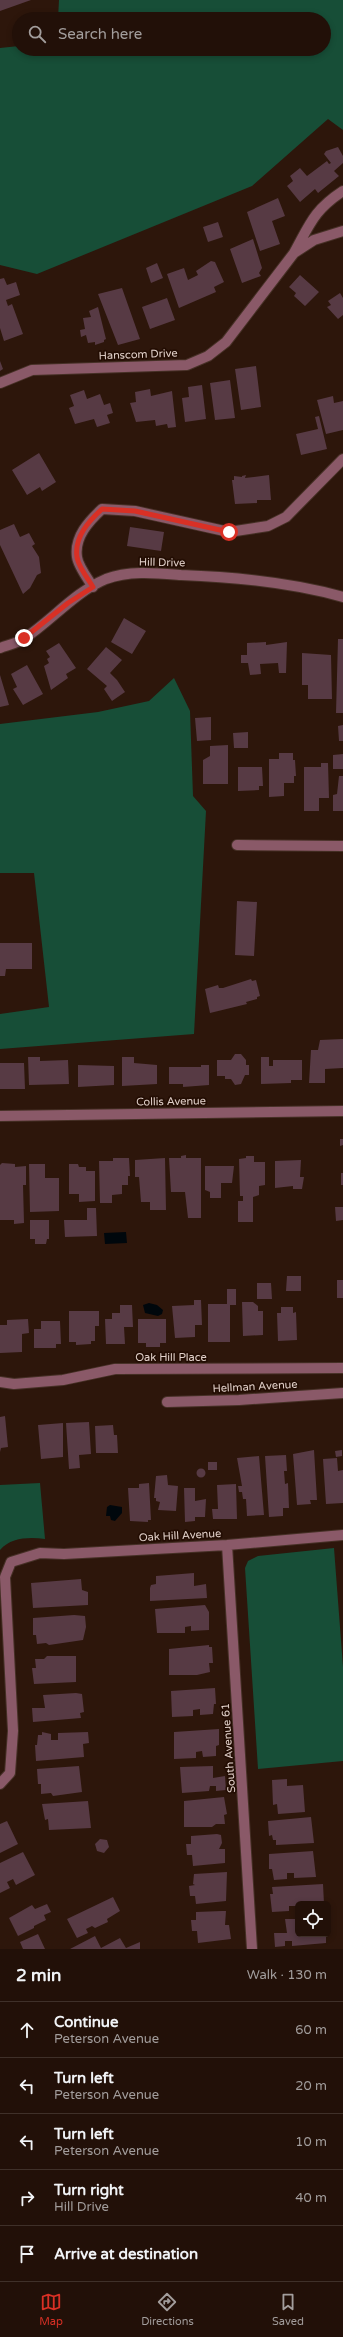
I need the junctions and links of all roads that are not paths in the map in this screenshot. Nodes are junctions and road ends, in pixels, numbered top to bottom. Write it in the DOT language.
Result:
graph roads {
  1 [pos="343,191"];
  2 [pos="343,231"];
  3 [pos="294,253"];
  4 [pos="0,383"];
  5 [pos="343,459"];
  6 [pos="93,587"];
  7 [pos="343,597"];
  8 [pos="0,648"];
  9 [pos="237,846"];
  10 [pos="343,846"];
  11 [pos="343,1111"];
  12 [pos="0,1116"];
  13 [pos="343,1368"];
  14 [pos="0,1382"];
  15 [pos="343,1393"];
  16 [pos="167,1402"];
  17 [pos="343,1535"];
  18 [pos="227,1545"];
  19 [pos="0,1784"];
  20 [pos="252,1949"];
  1 -- 3 [label="street"];
  2 -- 3 [label="street, Hanscom Drive"];
  3 -- 4 [label="street, Hanscom Drive"];
  5 -- 6 [label="street"];
  6 -- 7 [label="street, Hill Drive"];
  6 -- 8 [label="street, Hill Drive"];
  9 -- 10 [label="street"];
  11 -- 12 [label="street, Collis Avenue"];
  13 -- 14 [label="street, Oak Hill Place"];
  15 -- 16 [label="street, Hellman Avenue"];
  17 -- 18 [label="street, Oak Hill Avenue"];
  18 -- 19 [label="street, Oak Hill Avenue"];
  18 -- 20 [label="street, South Avenue 61"];
}
